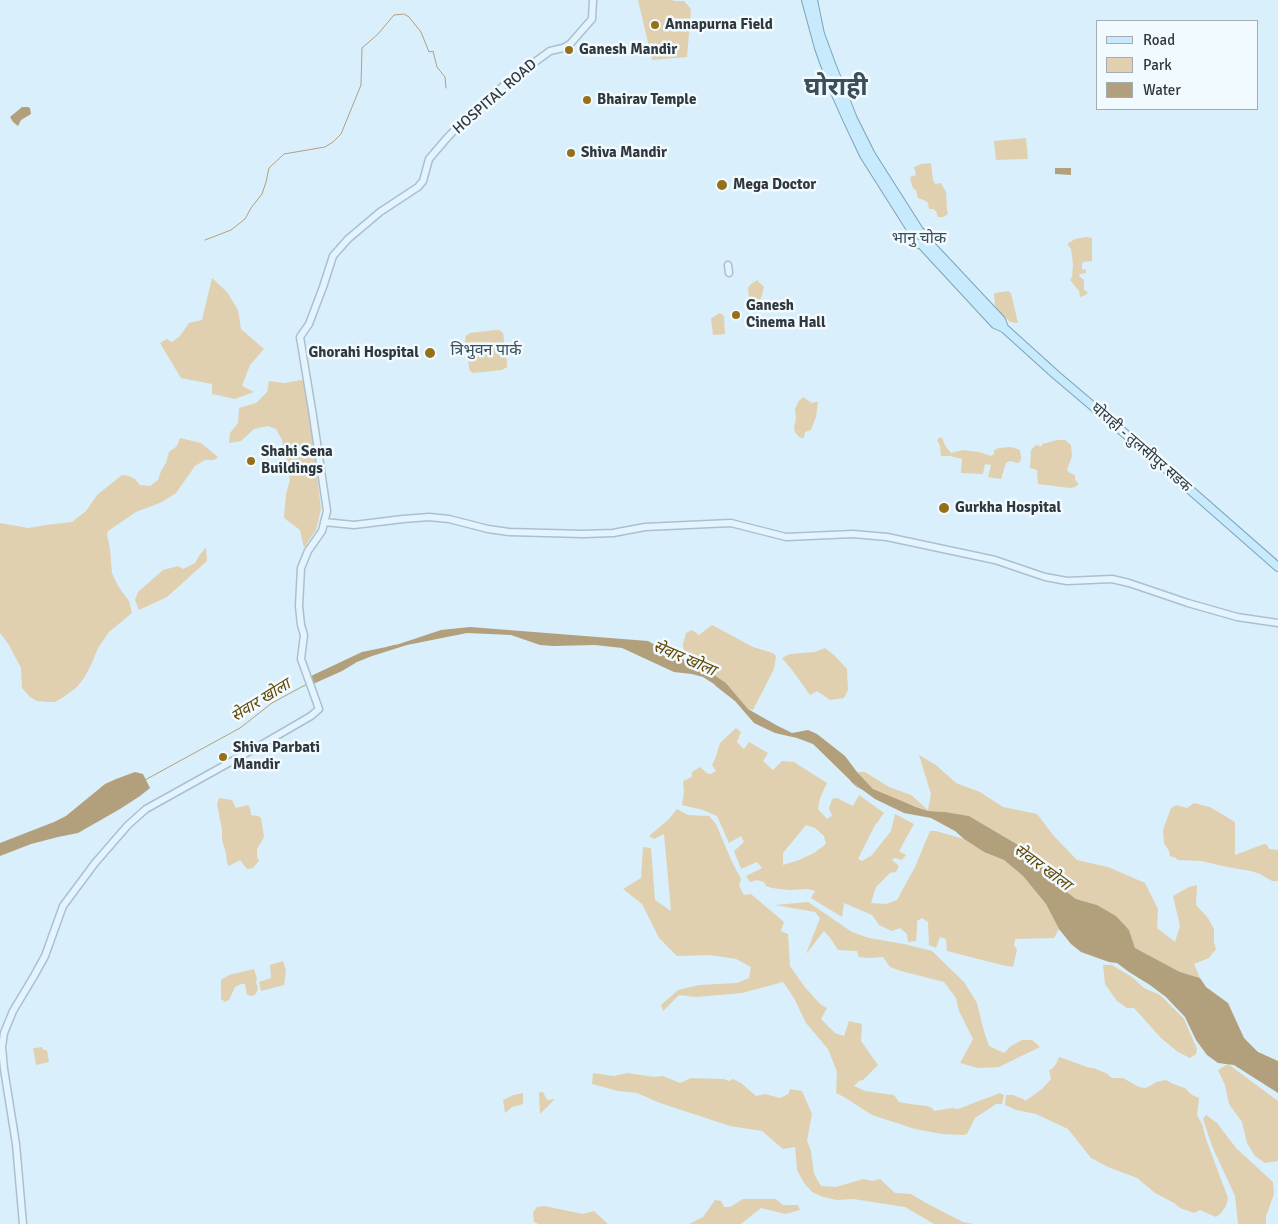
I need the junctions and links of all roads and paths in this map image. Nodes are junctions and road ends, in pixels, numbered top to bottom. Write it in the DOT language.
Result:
graph roads {
  1 [pos="593,0"];
  2 [pos="806,0"];
  3 [pos="813,0"];
  4 [pos="837,88"];
  5 [pos="917,233"];
  6 [pos="923,242"];
  7 [pos="728,265"];
  8 [pos="729,273"];
  9 [pos="324,522"];
  10 [pos="1278,567"];
  11 [pos="1278,623"];
  12 [pos="23,1224"];
  1 -- 9 [label="street, HOSPITAL ROAD"];
  2 -- 4 [label="main road"];
  3 -- 4 [label="main road"];
  4 -- 5 [label="main road"];
  5 -- 6 [label="main road"];
  5 -- 6 [label="main road"];
  6 -- 10 [label="main road, घोराही - तुलसीपुर सडक"];
  7 -- 8 [label="street"];
  9 -- 11 [label="street"];
  9 -- 12 [label="street"];
}
